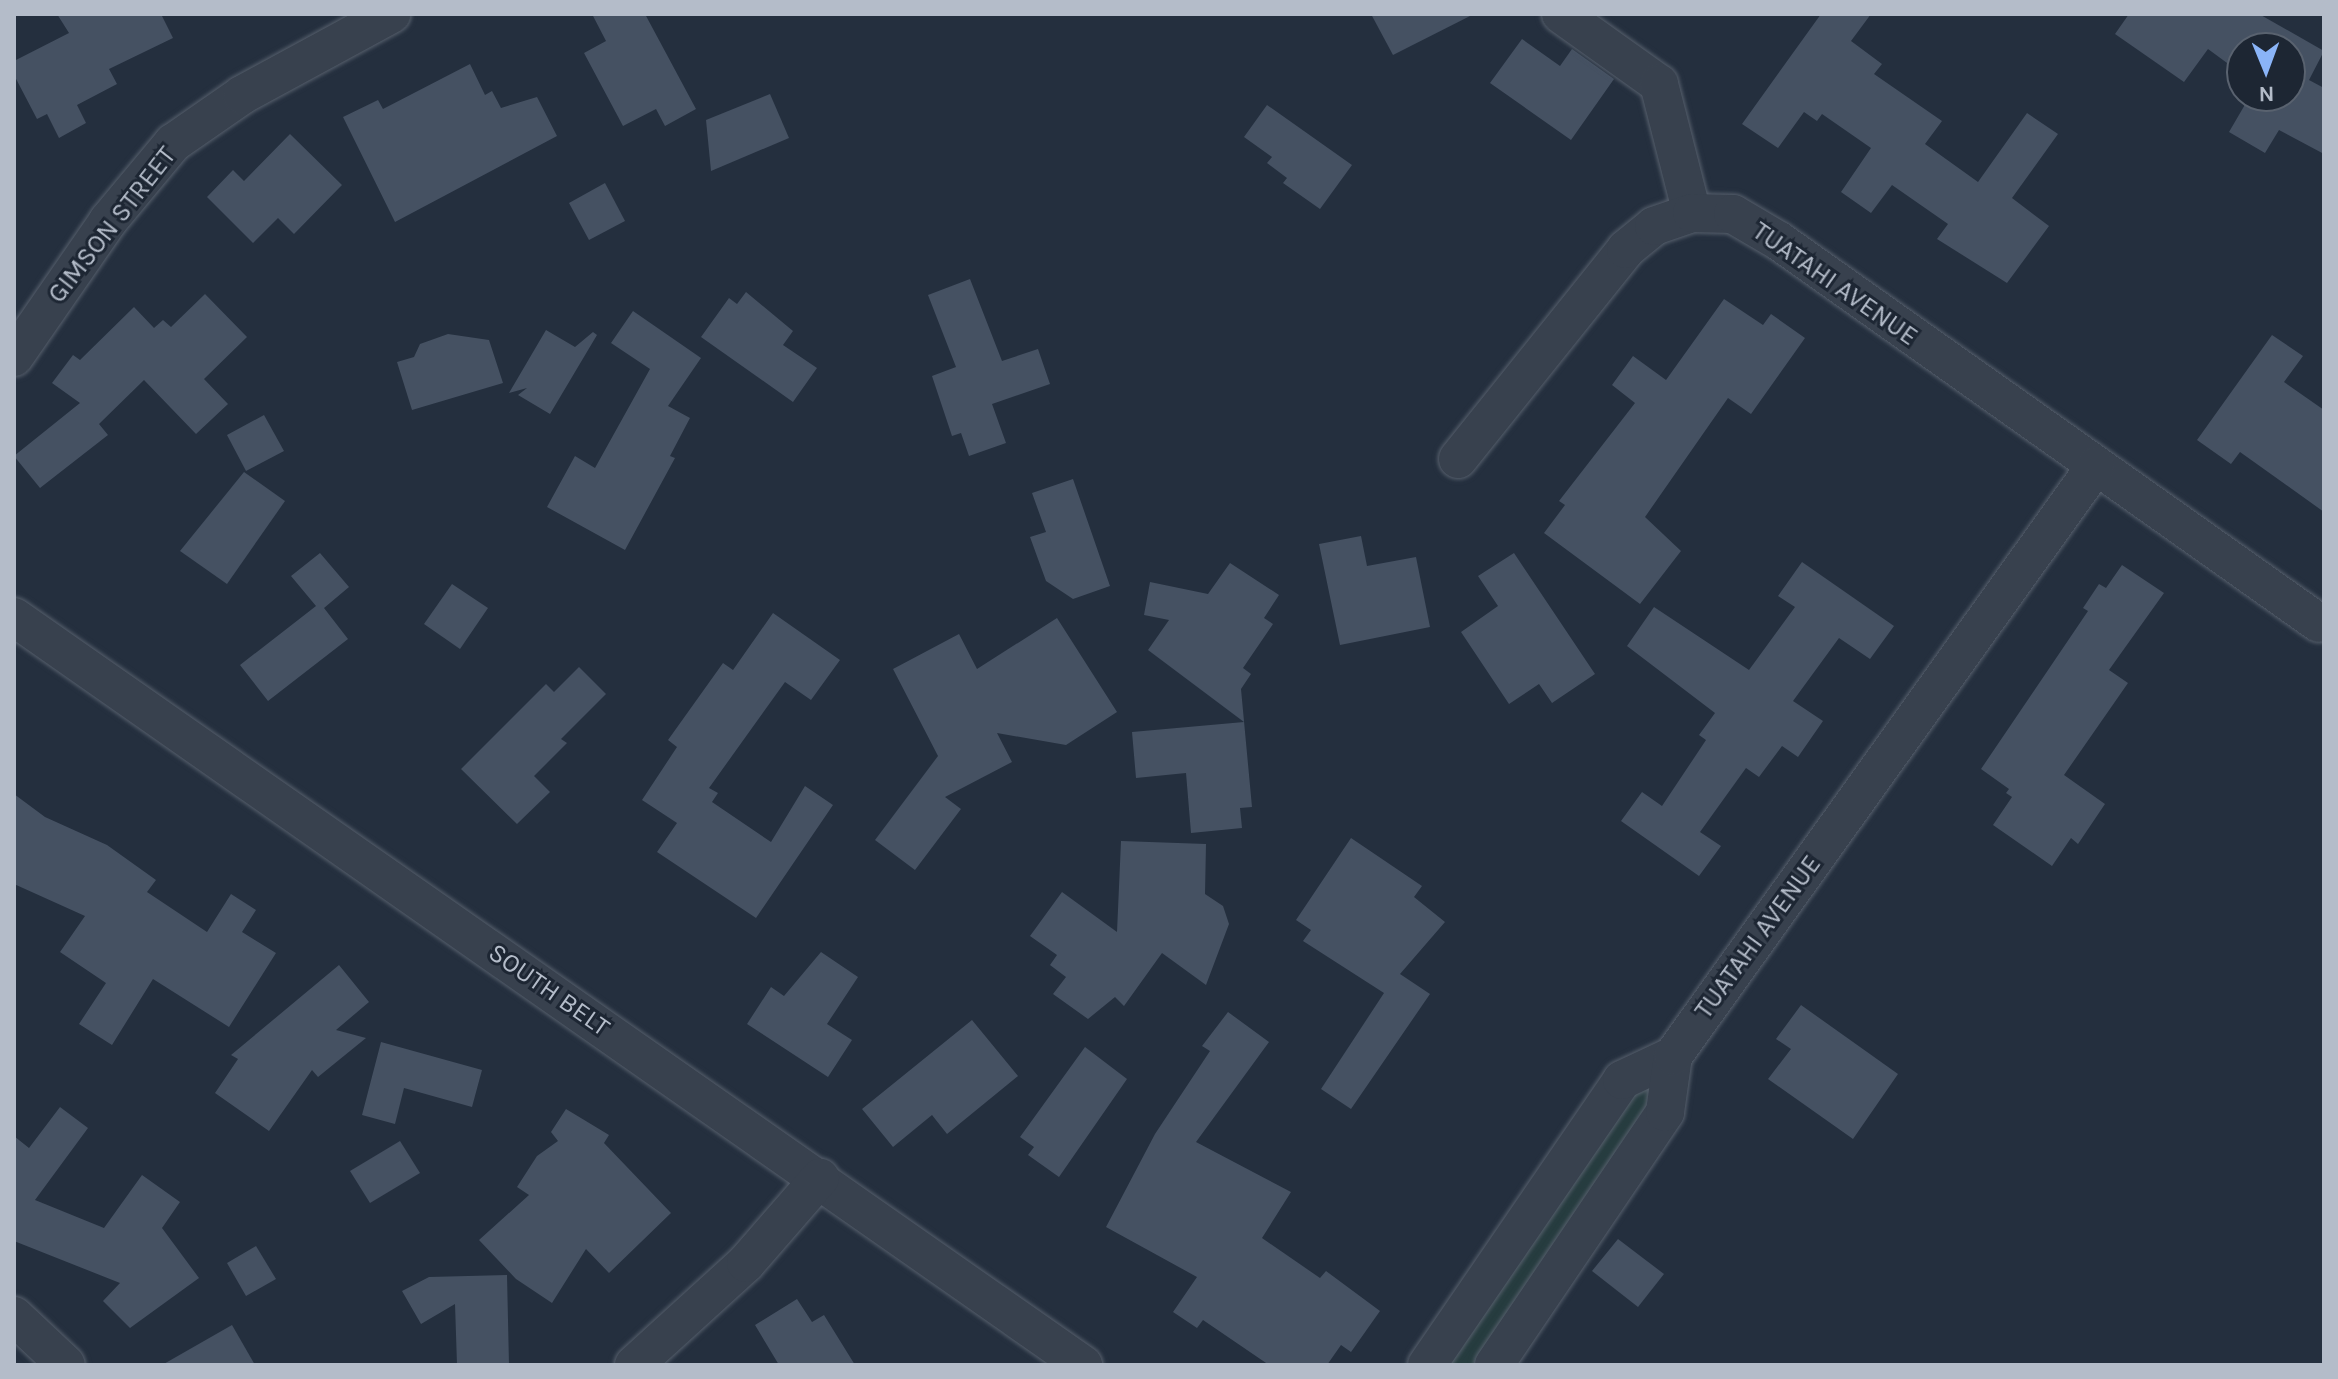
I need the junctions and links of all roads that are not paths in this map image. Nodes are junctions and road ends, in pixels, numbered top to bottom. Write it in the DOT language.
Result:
graph roads {
  1 [pos="391,14"];
  2 [pos="1561,14"];
  3 [pos="1692,213"];
  4 [pos="14,357"];
  5 [pos="1458,459"];
  6 [pos="2095,467"];
  7 [pos="14,617"];
  8 [pos="2319,623"];
  9 [pos="1673,1056"];
  10 [pos="820,1178"];
  11 [pos="14,1316"];
  12 [pos="66,1365"];
  13 [pos="634,1365"];
  14 [pos="1083,1365"];
  15 [pos="1427,1365"];
  16 [pos="1494,1365"];
  1 -- 4 [label="street, GIMSON STREET"];
  2 -- 3 [label="street"];
  3 -- 5 [label="street, TUATAHI AVENUE"];
  3 -- 6 [label="street, TUATAHI AVENUE"];
  6 -- 8 [label="street, TUATAHI AVENUE"];
  6 -- 9 [label="street, TUATAHI AVENUE"];
  7 -- 10 [label="street, SOUTH BELT"];
  9 -- 15 [label="street, TUATAHI AVENUE"];
  9 -- 16 [label="street, TUATAHI AVENUE"];
  10 -- 13 [label="street"];
  10 -- 14 [label="street, SOUTH BELT"];
  11 -- 12 [label="street"];
}
